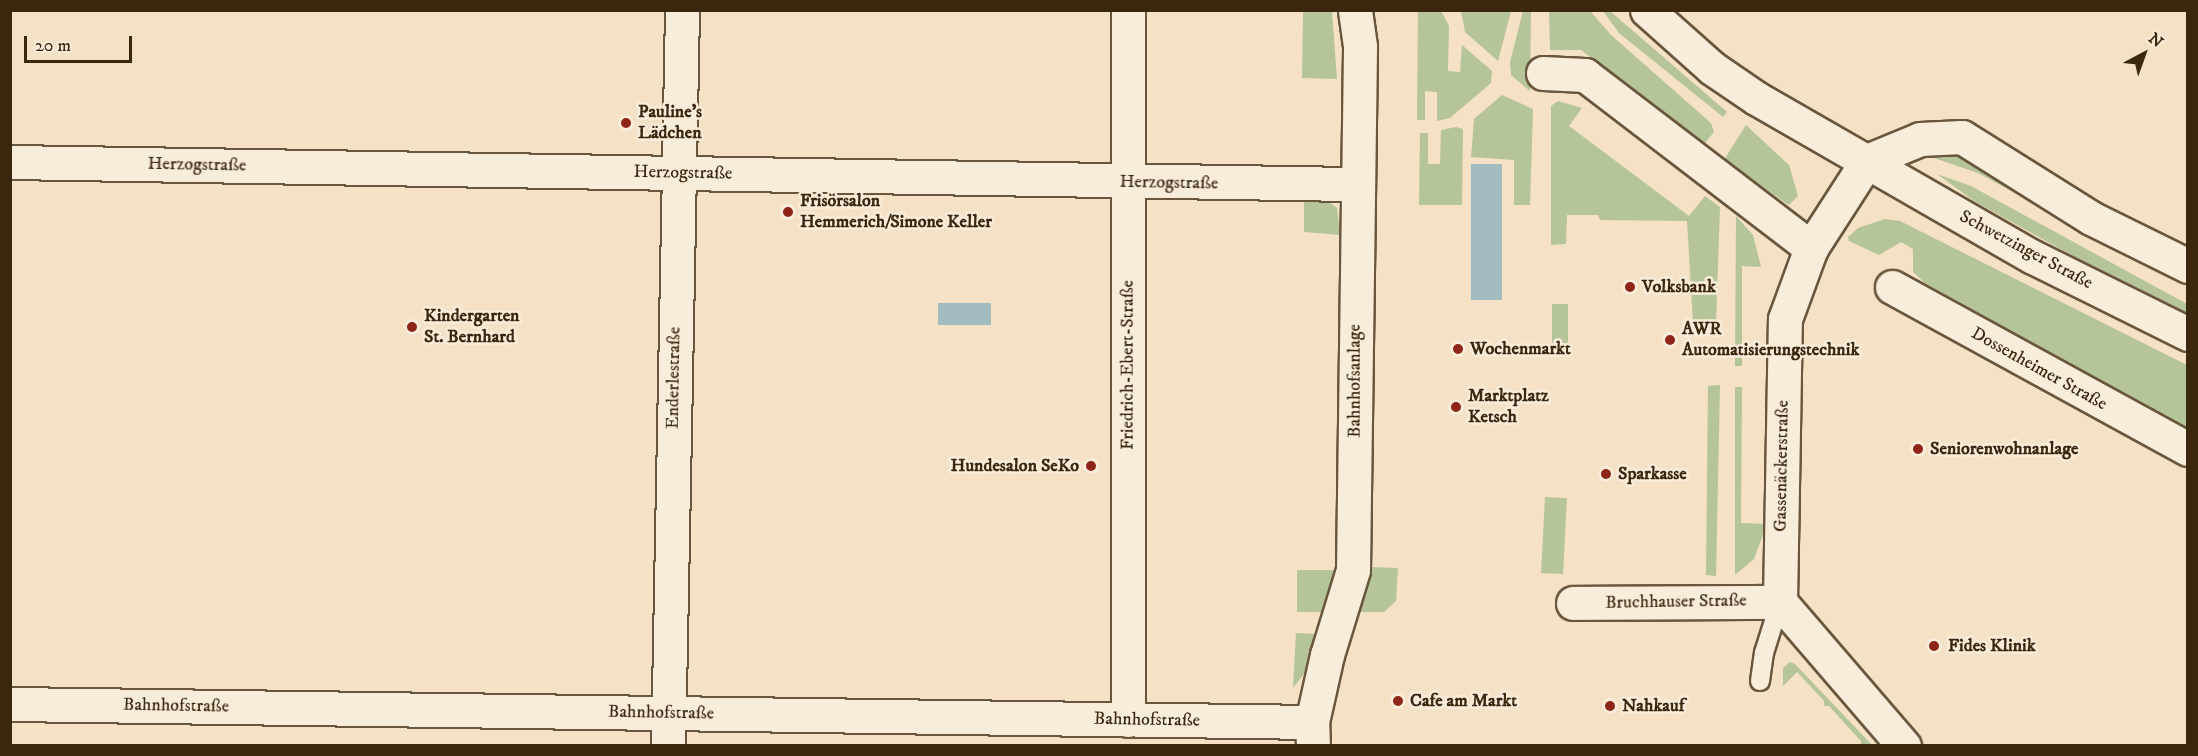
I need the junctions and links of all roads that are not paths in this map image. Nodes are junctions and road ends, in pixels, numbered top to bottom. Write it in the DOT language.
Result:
graph roads {
  1 [pos="682,10"];
  2 [pos="1128,10"];
  3 [pos="1355,10"];
  4 [pos="1647,10"];
  5 [pos="1543,73"];
  6 [pos="1867,161"];
  7 [pos="10,162"];
  8 [pos="678,173"];
  9 [pos="1128,182"];
  10 [pos="1356,184"];
  11 [pos="1811,248"];
  12 [pos="2187,266"];
  13 [pos="1892,287"];
  14 [pos="2187,334"];
  15 [pos="2187,449"];
  16 [pos="1780,602"];
  17 [pos="1573,603"];
  18 [pos="1760,681"];
  19 [pos="10,704"];
  20 [pos="669,713"];
  21 [pos="1128,720"];
  22 [pos="1212,733"];
  23 [pos="1313,734"];
  24 [pos="668,746"];
  25 [pos="1904,746"];
  1 -- 8 [label="street, Enderlestraße"];
  2 -- 9 [label="street, Friedrich-Ebert-Straße"];
  3 -- 10 [label="street, Bahnhofsanlage"];
  4 -- 6 [label="street, Schwetzinger Straße"];
  5 -- 11 [label="street"];
  6 -- 11 [label="street, Gassenäckerstraße"];
  6 -- 12 [label="street"];
  6 -- 14 [label="street, Schwetzinger Straße"];
  7 -- 8 [label="street, Herzogstraße"];
  8 -- 9 [label="street, Herzogstraße"];
  8 -- 20 [label="street, Enderlestraße"];
  9 -- 10 [label="street, Herzogstraße"];
  9 -- 21 [label="street, Friedrich-Ebert-Straße"];
  10 -- 23 [label="street, Bahnhofsanlage"];
  11 -- 16 [label="street, Gassenäckerstraße"];
  13 -- 15 [label="street, Dossenheimer Straße"];
  16 -- 17 [label="street, Bruchhauser Straße"];
  16 -- 18 [label="lane"];
  16 -- 25 [label="street"];
  19 -- 20 [label="street, Bahnhofstraße"];
  20 -- 21 [label="street, Bahnhofstraße"];
  20 -- 24 [label="street, Enderlestraße"];
  21 -- 22 [label="street, Bahnhofstraße"];
  22 -- 23 [label="street, Bahnhofstraße"];
}
